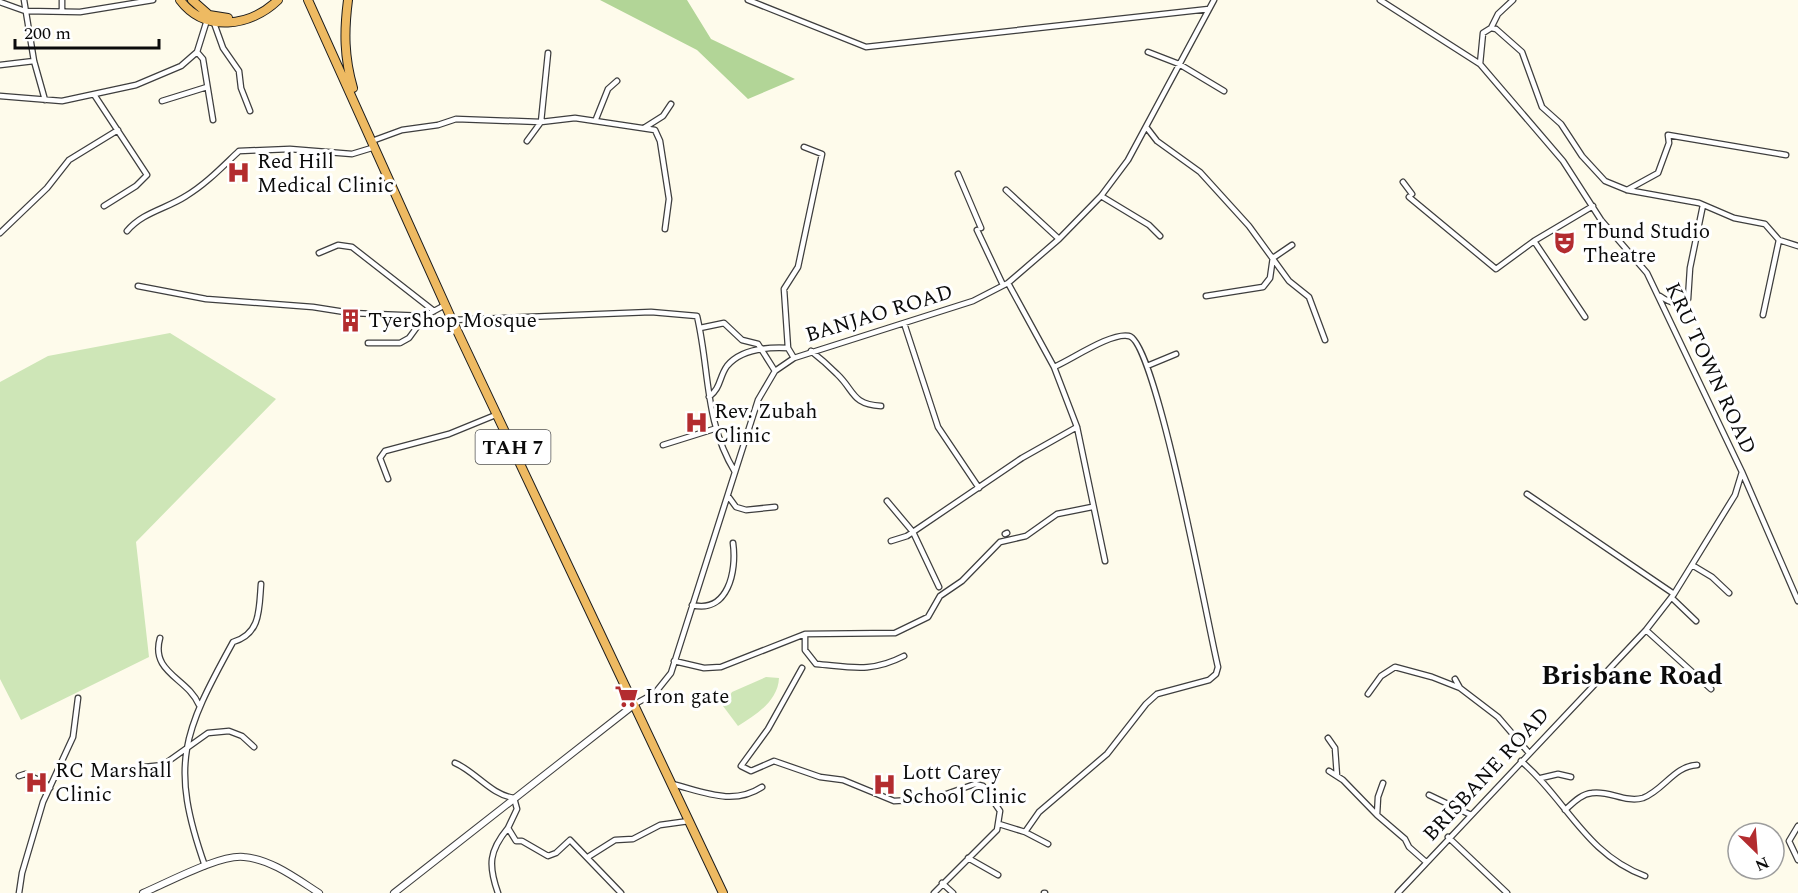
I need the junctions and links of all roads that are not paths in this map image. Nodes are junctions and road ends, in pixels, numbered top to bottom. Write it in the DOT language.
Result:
graph roads {
  1 [pos="24,0"];
  2 [pos="62,0"];
  3 [pos="153,0"];
  4 [pos="180,0"];
  5 [pos="192,0"];
  6 [pos="276,0"];
  7 [pos="308,0"];
  8 [pos="348,0"];
  9 [pos="748,0"];
  10 [pos="1214,0"];
  11 [pos="1380,0"];
  12 [pos="1513,0"];
  13 [pos="0,2"];
  14 [pos="1209,9"];
  15 [pos="25,11"];
  16 [pos="62,11"];
  17 [pos="211,21"];
  18 [pos="1491,28"];
  19 [pos="197,52"];
  20 [pos="1148,52"];
  21 [pos="548,53"];
  22 [pos="34,62"];
  23 [pos="1179,64"];
  24 [pos="1480,64"];
  25 [pos="0,65"];
  26 [pos="617,81"];
  27 [pos="207,87"];
  28 [pos="1224,91"];
  29 [pos="0,96"];
  30 [pos="95,96"];
  31 [pos="45,100"];
  32 [pos="162,101"];
  33 [pos="671,104"];
  34 [pos="250,111"];
  35 [pos="596,119"];
  36 [pos="213,120"];
  37 [pos="541,122"];
  38 [pos="644,128"];
  39 [pos="1147,128"];
  40 [pos="118,130"];
  41 [pos="372,141"];
  42 [pos="527,141"];
  43 [pos="804,147"];
  44 [pos="1786,155"];
  45 [pos="958,174"];
  46 [pos="1403,182"];
  47 [pos="1006,190"];
  48 [pos="1628,190"];
  49 [pos="1101,196"];
  50 [pos="1703,205"];
  51 [pos="104,206"];
  52 [pos="1593,206"];
  53 [pos="665,229"];
  54 [pos="127,231"];
  55 [pos="0,233"];
  56 [pos="1160,236"];
  57 [pos="1059,239"];
  58 [pos="1779,240"];
  59 [pos="1534,241"];
  60 [pos="1292,245"];
  61 [pos="1798,246"];
  62 [pos="319,253"];
  63 [pos="1273,257"];
  64 [pos="1005,284"];
  65 [pos="138,286"];
  66 [pos="1206,296"];
  67 [pos="1659,296"];
  68 [pos="445,305"];
  69 [pos="434,311"];
  70 [pos="1763,315"];
  71 [pos="425,316"];
  72 [pos="1585,317"];
  73 [pos="452,320"];
  74 [pos="904,322"];
  75 [pos="700,328"];
  76 [pos="1325,340"];
  77 [pos="368,343"];
  78 [pos="788,348"];
  79 [pos="761,349"];
  80 [pos="812,351"];
  81 [pos="1176,354"];
  82 [pos="794,358"];
  83 [pos="1147,366"];
  84 [pos="1054,367"];
  85 [pos="775,371"];
  86 [pos="709,397"];
  87 [pos="881,406"];
  88 [pos="498,414"];
  89 [pos="1077,427"];
  90 [pos="714,429"];
  91 [pos="663,445"];
  92 [pos="736,472"];
  93 [pos="1742,472"];
  94 [pos="388,479"];
  95 [pos="979,488"];
  96 [pos="1527,494"];
  97 [pos="728,496"];
  98 [pos="887,501"];
  99 [pos="775,507"];
  100 [pos="1092,507"];
  101 [pos="914,532"];
  102 [pos="891,541"];
  103 [pos="733,543"];
  104 [pos="1105,561"];
  105 [pos="1692,565"];
  106 [pos="261,584"];
  107 [pos="939,587"];
  108 [pos="1729,593"];
  109 [pos="1673,596"];
  110 [pos="1798,601"];
  111 [pos="692,604"];
  112 [pos="1696,621"];
  113 [pos="1646,630"];
  114 [pos="805,634"];
  115 [pos="160,638"];
  116 [pos="904,656"];
  117 [pos="674,661"];
  118 [pos="802,668"];
  119 [pos="1455,679"];
  120 [pos="1460,688"];
  121 [pos="1711,689"];
  122 [pos="1368,694"];
  123 [pos="78,698"];
  124 [pos="635,704"];
  125 [pos="199,705"];
  126 [pos="1328,738"];
  127 [pos="254,747"];
  128 [pos="187,749"];
  129 [pos="1529,753"];
  130 [pos="1521,761"];
  131 [pos="455,763"];
  132 [pos="1697,765"];
  133 [pos="144,767"];
  134 [pos="1329,771"];
  135 [pos="19,776"];
  136 [pos="1337,777"];
  137 [pos="1571,777"];
  138 [pos="1541,778"];
  139 [pos="1383,783"];
  140 [pos="672,784"];
  141 [pos="762,787"];
  142 [pos="50,788"];
  143 [pos="1429,795"];
  144 [pos="514,798"];
  145 [pos="1563,807"];
  146 [pos="1377,815"];
  147 [pos="1471,815"];
  148 [pos="689,821"];
  149 [pos="999,824"];
  150 [pos="1798,826"];
  151 [pos="508,828"];
  152 [pos="1025,832"];
  153 [pos="1448,837"];
  154 [pos="1048,844"];
  155 [pos="588,857"];
  156 [pos="968,858"];
  157 [pos="1798,860"];
  158 [pos="1426,862"];
  159 [pos="205,866"];
  160 [pos="998,875"];
  161 [pos="1645,876"];
  162 [pos="942,883"];
  163 [pos="147,892"];
  164 [pos="19,893"];
  165 [pos="319,893"];
  166 [pos="394,893"];
  167 [pos="498,893"];
  168 [pos="621,893"];
  169 [pos="723,893"];
  170 [pos="934,893"];
  171 [pos="953,893"];
  172 [pos="1398,893"];
  173 [pos="1507,893"];
  1 -- 15 [label="street"];
  2 -- 16 [label="street"];
  3 -- 16 [label="street"];
  4 -- 17 [label="highway"];
  5 -- 6 [label="highway"];
  6 -- 17 [label="highway"];
  7 -- 41 [label="highway, TAH 7"];
  8 -- 41 [label="highway"];
  9 -- 14 [label="street"];
  10 -- 14 [label="street, BANJAO ROAD"];
  11 -- 24 [label="street, KRU TOWN ROAD"];
  12 -- 18 [label="street"];
  13 -- 15 [label="street"];
  14 -- 23 [label="street, BANJAO ROAD"];
  15 -- 16 [label="street"];
  15 -- 22 [label="street"];
  17 -- 19 [label="street"];
  17 -- 34 [label="street"];
  18 -- 24 [label="street"];
  18 -- 48 [label="street"];
  19 -- 27 [label="street"];
  19 -- 30 [label="street"];
  20 -- 23 [label="street"];
  21 -- 37 [label="street"];
  22 -- 25 [label="street"];
  22 -- 31 [label="street"];
  23 -- 28 [label="street"];
  23 -- 39 [label="street, BANJAO ROAD"];
  24 -- 52 [label="street, KRU TOWN ROAD"];
  26 -- 35 [label="street"];
  27 -- 32 [label="street"];
  27 -- 36 [label="street"];
  29 -- 31 [label="street"];
  30 -- 31 [label="street"];
  30 -- 40 [label="street"];
  33 -- 38 [label="street"];
  35 -- 37 [label="street"];
  35 -- 38 [label="street"];
  37 -- 41 [label="street"];
  37 -- 42 [label="street"];
  38 -- 53 [label="street"];
  39 -- 49 [label="street, BANJAO ROAD"];
  39 -- 63 [label="street"];
  40 -- 51 [label="street"];
  40 -- 55 [label="street"];
  41 -- 54 [label="street"];
  41 -- 68 [label="highway, TAH 7"];
  43 -- 78 [label="street"];
  44 -- 48 [label="street"];
  45 -- 64 [label="street"];
  46 -- 59 [label="street"];
  47 -- 57 [label="street"];
  48 -- 50 [label="street"];
  49 -- 56 [label="street"];
  49 -- 57 [label="street, BANJAO ROAD"];
  50 -- 58 [label="street"];
  50 -- 67 [label="street"];
  52 -- 59 [label="street"];
  52 -- 67 [label="street, KRU TOWN ROAD"];
  57 -- 64 [label="street, BANJAO ROAD"];
  58 -- 61 [label="street"];
  58 -- 70 [label="street"];
  59 -- 72 [label="street"];
  60 -- 63 [label="street"];
  62 -- 69 [label="street"];
  63 -- 66 [label="street"];
  63 -- 76 [label="street"];
  64 -- 74 [label="street, BANJAO ROAD"];
  64 -- 84 [label="street"];
  65 -- 71 [label="street"];
  67 -- 93 [label="street, KRU TOWN ROAD"];
  68 -- 69 [label="street"];
  68 -- 73 [label="highway, TAH 7"];
  69 -- 71 [label="street"];
  71 -- 77 [label="street"];
  73 -- 75 [label="street"];
  73 -- 88 [label="highway, TAH 7"];
  74 -- 80 [label="street, BANJAO ROAD"];
  74 -- 95 [label="street"];
  75 -- 79 [label="street"];
  75 -- 86 [label="street"];
  78 -- 79 [label="street"];
  78 -- 82 [label="street"];
  79 -- 85 [label="street"];
  79 -- 86 [label="street"];
  80 -- 82 [label="street, BANJAO ROAD"];
  80 -- 87 [label="street"];
  81 -- 83 [label="street"];
  82 -- 85 [label="street, BANJAO ROAD"];
  83 -- 84 [label="street"];
  83 -- 152 [label="street"];
  84 -- 89 [label="street"];
  85 -- 92 [label="street, BANJAO ROAD"];
  86 -- 90 [label="street"];
  88 -- 94 [label="street"];
  88 -- 124 [label="highway, TAH 7"];
  89 -- 95 [label="street"];
  89 -- 100 [label="street"];
  90 -- 91 [label="street"];
  90 -- 92 [label="street"];
  92 -- 97 [label="street, BANJAO ROAD"];
  93 -- 105 [label="street, BRISBANE ROAD"];
  93 -- 110 [label="street, KRU TOWN ROAD"];
  95 -- 101 [label="street"];
  96 -- 109 [label="street"];
  97 -- 99 [label="street"];
  97 -- 111 [label="street, BANJAO ROAD"];
  98 -- 101 [label="street"];
  100 -- 104 [label="street"];
  100 -- 114 [label="street"];
  101 -- 102 [label="street"];
  101 -- 107 [label="street"];
  103 -- 111 [label="street"];
  105 -- 108 [label="street"];
  105 -- 109 [label="street, BRISBANE ROAD"];
  106 -- 125 [label="street"];
  109 -- 112 [label="street"];
  109 -- 113 [label="street, BRISBANE ROAD"];
  111 -- 117 [label="street, BANJAO ROAD"];
  113 -- 121 [label="street"];
  113 -- 129 [label="street, BRISBANE ROAD"];
  114 -- 116 [label="street"];
  114 -- 117 [label="street"];
  115 -- 125 [label="street"];
  117 -- 124 [label="street, BANJAO ROAD"];
  118 -- 149 [label="street"];
  119 -- 120 [label="street"];
  120 -- 122 [label="street"];
  120 -- 129 [label="street"];
  123 -- 142 [label="street"];
  124 -- 140 [label="highway, TAH 7"];
  124 -- 144 [label="street"];
  125 -- 128 [label="street"];
  126 -- 136 [label="street"];
  127 -- 128 [label="street"];
  128 -- 133 [label="street"];
  128 -- 159 [label="street"];
  129 -- 130 [label="street, BRISBANE ROAD"];
  130 -- 138 [label="street"];
  130 -- 147 [label="street, BRISBANE ROAD"];
  131 -- 144 [label="street"];
  132 -- 145 [label="street"];
  134 -- 136 [label="street"];
  135 -- 142 [label="street"];
  136 -- 146 [label="street"];
  137 -- 138 [label="street"];
  138 -- 145 [label="street"];
  139 -- 146 [label="street"];
  140 -- 141 [label="street"];
  140 -- 148 [label="highway, TAH 7"];
  142 -- 164 [label="street"];
  143 -- 147 [label="street"];
  144 -- 151 [label="street"];
  144 -- 166 [label="street"];
  145 -- 161 [label="street"];
  146 -- 158 [label="street"];
  147 -- 153 [label="street, BRISBANE ROAD"];
  148 -- 155 [label="street"];
  148 -- 169 [label="highway, TAH 7"];
  149 -- 152 [label="street"];
  149 -- 156 [label="street"];
  150 -- 157 [label="street"];
  151 -- 155 [label="street"];
  151 -- 167 [label="street"];
  152 -- 154 [label="street"];
  153 -- 158 [label="street, BRISBANE ROAD"];
  153 -- 173 [label="street"];
  155 -- 168 [label="street"];
  156 -- 160 [label="street"];
  156 -- 162 [label="street"];
  158 -- 172 [label="street, BRISBANE ROAD"];
  159 -- 163 [label="street"];
  159 -- 165 [label="street"];
  162 -- 170 [label="street"];
  162 -- 171 [label="street"];
}
